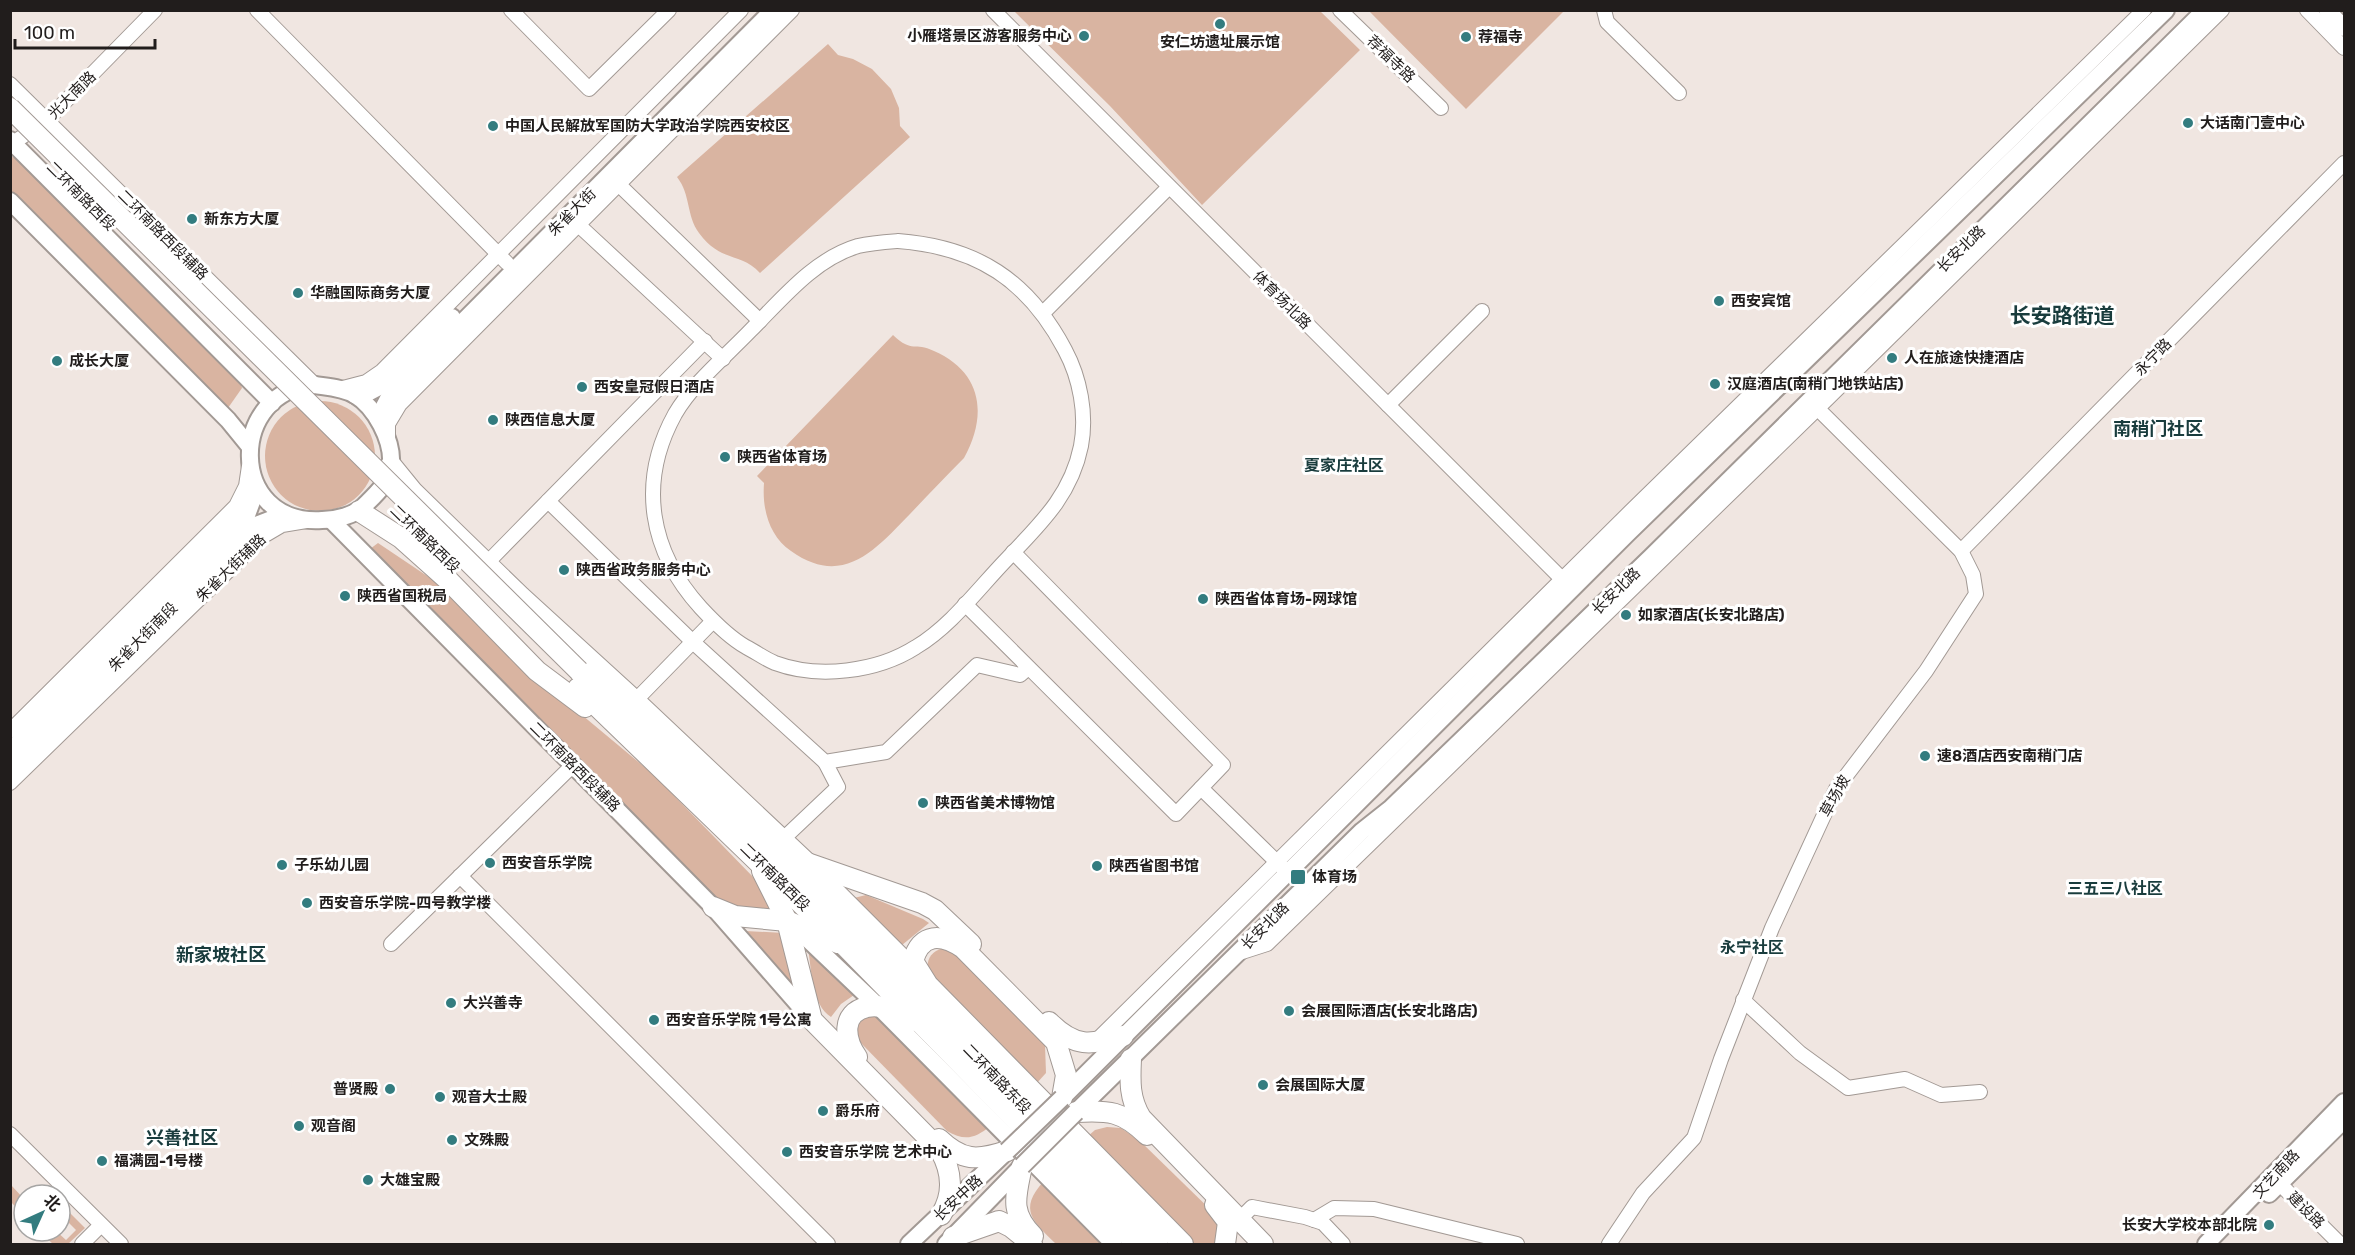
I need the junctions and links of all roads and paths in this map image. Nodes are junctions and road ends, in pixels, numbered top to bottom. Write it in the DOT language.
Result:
graph roads {
  1 [pos="155,10"];
  2 [pos="257,10"];
  3 [pos="511,10"];
  4 [pos="669,10"];
  5 [pos="773,10"];
  6 [pos="792,10"];
  7 [pos="993,10"];
  8 [pos="1340,10"];
  9 [pos="1604,10"];
  10 [pos="2144,10"];
  11 [pos="2166,10"];
  12 [pos="2205,10"];
  13 [pos="2222,10"];
  14 [pos="2307,10"];
  15 [pos="2327,10"];
  16 [pos="2337,10"];
  17 [pos="745,13"];
  18 [pos="2344,19"];
  19 [pos="2344,28"];
  20 [pos="2344,48"];
  21 [pos="10,84"];
  22 [pos="1679,93"];
  23 [pos="10,99"];
  24 [pos="10,108"];
  25 [pos="1441,108"];
  26 [pos="43,124"];
  27 [pos="11,138"];
  28 [pos="2344,163"];
  29 [pos="614,180"];
  30 [pos="1169,187"];
  31 [pos="10,201"];
  32 [pos="573,220"];
  33 [pos="502,258"];
  34 [pos="1482,311"];
  35 [pos="1044,313"];
  36 [pos="760,321"];
  37 [pos="705,341"];
  38 [pos="723,359"];
  39 [pos="308,386"];
  40 [pos="337,389"];
  41 [pos="355,395"];
  42 [pos="272,403"];
  43 [pos="1813,404"];
  44 [pos="1388,405"];
  45 [pos="378,418"];
  46 [pos="388,443"];
  47 [pos="250,454"];
  48 [pos="391,465"];
  49 [pos="257,488"];
  50 [pos="549,501"];
  51 [pos="359,511"];
  52 [pos="282,514"];
  53 [pos="332,520"];
  54 [pos="307,521"];
  55 [pos="1961,551"];
  56 [pos="1013,552"];
  57 [pos="487,563"];
  58 [pos="1567,584"];
  59 [pos="522,597"];
  60 [pos="965,604"];
  61 [pos="713,621"];
  62 [pos="694,643"];
  63 [pos="1029,668"];
  64 [pos="574,676"];
  65 [pos="635,701"];
  66 [pos="20,731"];
  67 [pos="10,751"];
  68 [pos="653,761"];
  69 [pos="825,762"];
  70 [pos="573,765"];
  71 [pos="10,768"];
  72 [pos="696,778"];
  73 [pos="10,783"];
  74 [pos="1201,788"];
  75 [pos="782,840"];
  76 [pos="754,855"];
  77 [pos="807,863"];
  78 [pos="1283,868"];
  79 [pos="460,876"];
  80 [pos="713,907"];
  81 [pos="834,914"];
  82 [pos="787,921"];
  83 [pos="391,945"];
  84 [pos="846,946"];
  85 [pos="928,985"];
  86 [pos="1743,1000"];
  87 [pos="879,1007"];
  88 [pos="812,1020"];
  89 [pos="931,1033"];
  90 [pos="1123,1036"];
  91 [pos="1093,1044"];
  92 [pos="1131,1059"];
  93 [pos="1980,1092"];
  94 [pos="1062,1098"];
  95 [pos="2344,1102"];
  96 [pos="1076,1112"];
  97 [pos="2344,1120"];
  98 [pos="10,1134"];
  99 [pos="1007,1151"];
  100 [pos="1022,1166"];
  101 [pos="2276,1180"];
  102 [pos="941,1215"];
  103 [pos="1240,1219"];
  104 [pos="1314,1220"];
  105 [pos="101,1225"];
  106 [pos="949,1241"];
  107 [pos="1153,1244"];
  108 [pos="82,1245"];
  109 [pos="121,1245"];
  110 [pos="828,1245"];
  111 [pos="909,1245"];
  112 [pos="1032,1245"];
  113 [pos="1041,1245"];
  114 [pos="1114,1245"];
  115 [pos="1183,1245"];
  116 [pos="1226,1245"];
  117 [pos="1263,1245"];
  118 [pos="1343,1245"];
  119 [pos="1517,1245"];
  120 [pos="1609,1245"];
  121 [pos="2206,1245"];
  122 [pos="2216,1245"];
  123 [pos="2340,1245"];
  1 -- 26 [label="street, 光大南路"];
  2 -- 33 [label="street"];
  3 -- 4 [label="street"];
  5 -- 29 [label="main road, 朱雀大街"];
  6 -- 29 [label="street"];
  7 -- 30 [label="street, 体育场北路"];
  8 -- 25 [label="street, 荐福寺路"];
  9 -- 22 [label="street"];
  10 -- 58 [label="street"];
  11 -- 58 [label="main road, 长安北路"];
  12 -- 43 [label="main road, 长安北路"];
  13 -- 43 [label="street"];
  14 -- 20 [label="street"];
  15 -- 19 [label="main road"];
  16 -- 18 [label="main road"];
  17 -- 33 [label="main road, 朱雀大街"];
  21 -- 26 [label="street"];
  23 -- 26 [label="main road, 二环南路西段"];
  24 -- 64 [label="highway, 二环南路西段, bridge"];
  26 -- 27 [label="street, 光大南路"];
  26 -- 39 [label="main road, 二环南路西段"];
  27 -- 42 [label="main road, 二环南路西段"];
  27 -- 64 [label="highway, 二环南路西段"];
  28 -- 55 [label="street, 永宁路"];
  29 -- 32 [label="main road, 朱雀大街"];
  29 -- 36 [label="street"];
  30 -- 35 [label="street"];
  30 -- 44 [label="street, 体育场北路"];
  31 -- 47 [label="main road"];
  32 -- 37 [label="street"];
  32 -- 45 [label="main road, 朱雀大街"];
  32 -- 46 [label="street"];
  33 -- 40 [label="street"];
  33 -- 41 [label="main road, 朱雀大街"];
  34 -- 44 [label="street"];
  35 -- 36 [label="street"];
  35 -- 56 [label="street"];
  36 -- 38 [label="street"];
  37 -- 38 [label="street"];
  37 -- 50 [label="street"];
  38 -- 61 [label="street"];
  39 -- 40 [label="main road"];
  39 -- 42 [label="main road"];
  40 -- 41 [label="main road"];
  41 -- 45 [label="main road"];
  42 -- 47 [label="main road"];
  43 -- 55 [label="street, 草场坡"];
  43 -- 92 [label="main road, 长安北路"];
  44 -- 58 [label="street, 体育场北路"];
  45 -- 46 [label="main road"];
  46 -- 48 [label="main road"];
  47 -- 49 [label="main road"];
  47 -- 66 [label="street"];
  48 -- 51 [label="main road"];
  48 -- 57 [label="highway"];
  49 -- 52 [label="main road"];
  49 -- 66 [label="main road, 朱雀大街南段"];
  50 -- 57 [label="street"];
  50 -- 62 [label="street"];
  51 -- 53 [label="main road"];
  51 -- 68 [label="highway"];
  52 -- 54 [label="main road"];
  52 -- 66 [label="main road, 朱雀大街南段"];
  53 -- 54 [label="main road"];
  53 -- 70 [label="main road, 二环南路西段辅路"];
  54 -- 73 [label="street, 朱雀大街辅路"];
  55 -- 86 [label="street, 草场坡"];
  56 -- 60 [label="street"];
  56 -- 74 [label="street"];
  57 -- 59 [label="highway"];
  58 -- 78 [label="main road, 长安北路"];
  59 -- 65 [label="highway"];
  59 -- 72 [label="highway"];
  60 -- 61 [label="street"];
  60 -- 63 [label="street"];
  61 -- 62 [label="street"];
  62 -- 65 [label="street"];
  62 -- 69 [label="street"];
  63 -- 69 [label="street"];
  63 -- 74 [label="street"];
  64 -- 68 [label="highway, 二环南路西段"];
  64 -- 72 [label="highway, 二环南路西段"];
  65 -- 75 [label="highway"];
  66 -- 67 [label="main road, 朱雀大街南段"];
  66 -- 71 [label="main road, 朱雀大街南段"];
  68 -- 76 [label="highway, 二环南路西段"];
  69 -- 75 [label="street"];
  70 -- 79 [label="street"];
  70 -- 80 [label="main road, 二环南路西段辅路"];
  72 -- 81 [label="highway, 二环南路西段"];
  74 -- 78 [label="street"];
  75 -- 77 [label="highway"];
  76 -- 82 [label="highway"];
  76 -- 84 [label="highway, 二环南路西段"];
  77 -- 81 [label="highway"];
  77 -- 85 [label="highway"];
  77 -- 91 [label="highway"];
  78 -- 90 [label="main road, 长安北路"];
  78 -- 91 [label="street"];
  79 -- 83 [label="street"];
  79 -- 110 [label="street"];
  80 -- 82 [label="highway"];
  80 -- 88 [label="main road, 二环南路西段辅路"];
  81 -- 107 [label="highway, 二环南路东段"];
  82 -- 84 [label="highway"];
  82 -- 87 [label="main road"];
  82 -- 88 [label="highway"];
  84 -- 89 [label="highway, 二环南路东段"];
  85 -- 94 [label="highway"];
  85 -- 115 [label="highway"];
  86 -- 93 [label="street"];
  86 -- 120 [label="street, 草场坡"];
  87 -- 89 [label="highway"];
  87 -- 99 [label="highway"];
  87 -- 114 [label="main road"];
  88 -- 102 [label="highway"];
  89 -- 107 [label="highway, 二环南路东段"];
  90 -- 91 [label="highway"];
  90 -- 94 [label="main road, 长安北路"];
  92 -- 96 [label="main road, 长安北路"];
  92 -- 103 [label="highway"];
  94 -- 99 [label="main road, 长安北路, bridge"];
  95 -- 101 [label="main road, 文艺南路"];
  96 -- 100 [label="main road, 长安北路, bridge"];
  96 -- 116 [label="highway"];
  97 -- 101 [label="main road, 文艺南路"];
  98 -- 105 [label="street"];
  99 -- 102 [label="main road, 长安中路"];
  100 -- 106 [label="main road, 长安中路"];
  100 -- 113 [label="highway"];
  101 -- 121 [label="main road, 文艺南路"];
  101 -- 122 [label="main road, 文艺南路"];
  101 -- 123 [label="street, 建设路"];
  102 -- 111 [label="main road, 长安中路"];
  103 -- 104 [label="street"];
  103 -- 117 [label="highway"];
  104 -- 118 [label="street"];
  104 -- 119 [label="street"];
  105 -- 108 [label="street"];
  105 -- 109 [label="street"];
  106 -- 112 [label="highway"];
}
